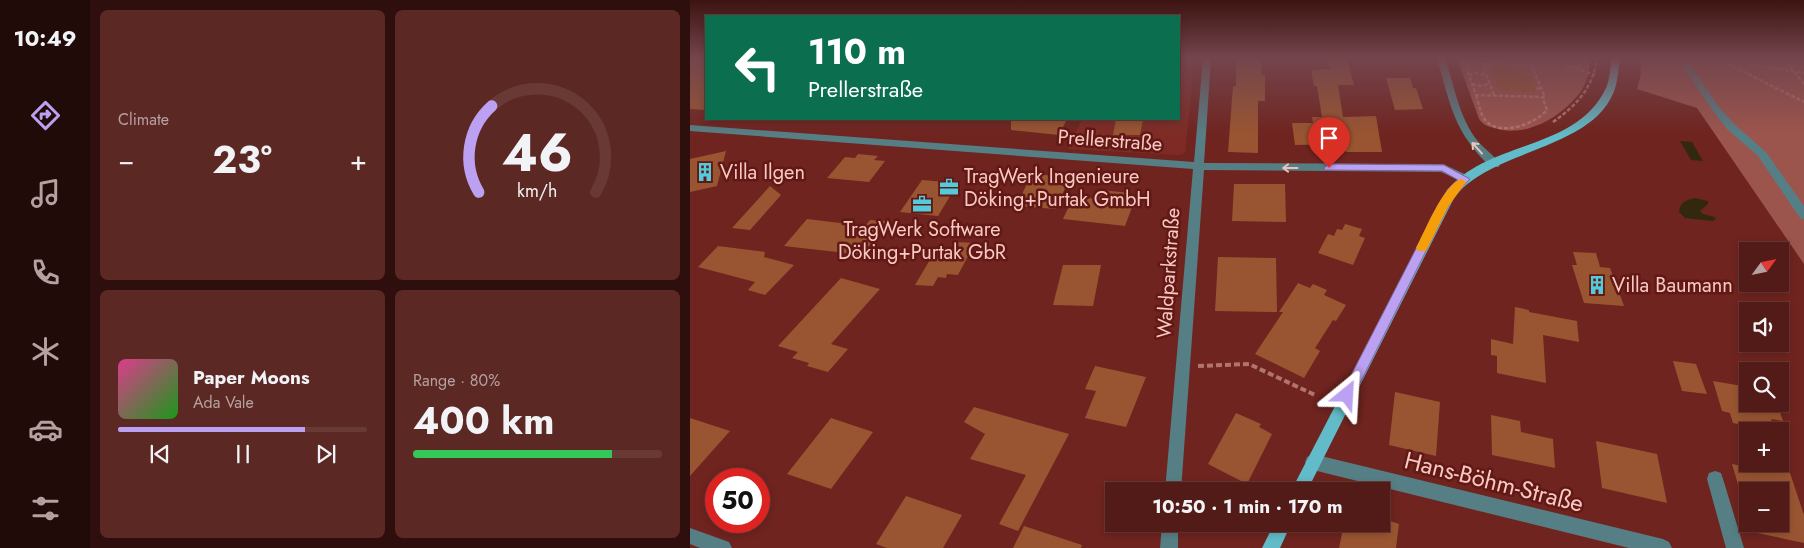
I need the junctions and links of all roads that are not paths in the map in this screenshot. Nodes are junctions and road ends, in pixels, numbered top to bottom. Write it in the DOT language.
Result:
graph roads {
  1 [pos="1205,84"];
  2 [pos="1448,84"];
  3 [pos="1611,84"];
  4 [pos="1699,84"];
  5 [pos="690,128"];
  6 [pos="1198,165"];
  7 [pos="1490,166"];
  8 [pos="1465,179"];
  9 [pos="1804,215"];
  10 [pos="1313,462"];
  11 [pos="1715,479"];
  12 [pos="1174,482"];
  13 [pos="1303,482"];
  14 [pos="1169,532"];
  15 [pos="1279,532"];
  16 [pos="690,536"];
  17 [pos="723,548"];
  18 [pos="1168,548"];
  19 [pos="1271,548"];
  20 [pos="1663,548"];
  21 [pos="1735,548"];
  1 -- 6 [label="street, Waldparkstraße"];
  7 -- 2 [label="street, one-way"];
  3 -- 7 [label="main road"];
  4 -- 9 [label="street"];
  5 -- 6 [label="street, Prellerstraße"];
  8 -- 6 [label="street, Prellerstraße, one-way"];
  6 -- 12 [label="street, Waldparkstraße"];
  7 -- 8 [label="main road"];
  8 -- 10 [label="main road"];
  10 -- 13 [label="main road"];
  10 -- 20 [label="street, Hans-Böhm-Straße"];
  11 -- 21 [label="street"];
  14 -- 18 [label="street"];
  15 -- 19 [label="main road"];
  16 -- 17 [label="street"];
}
